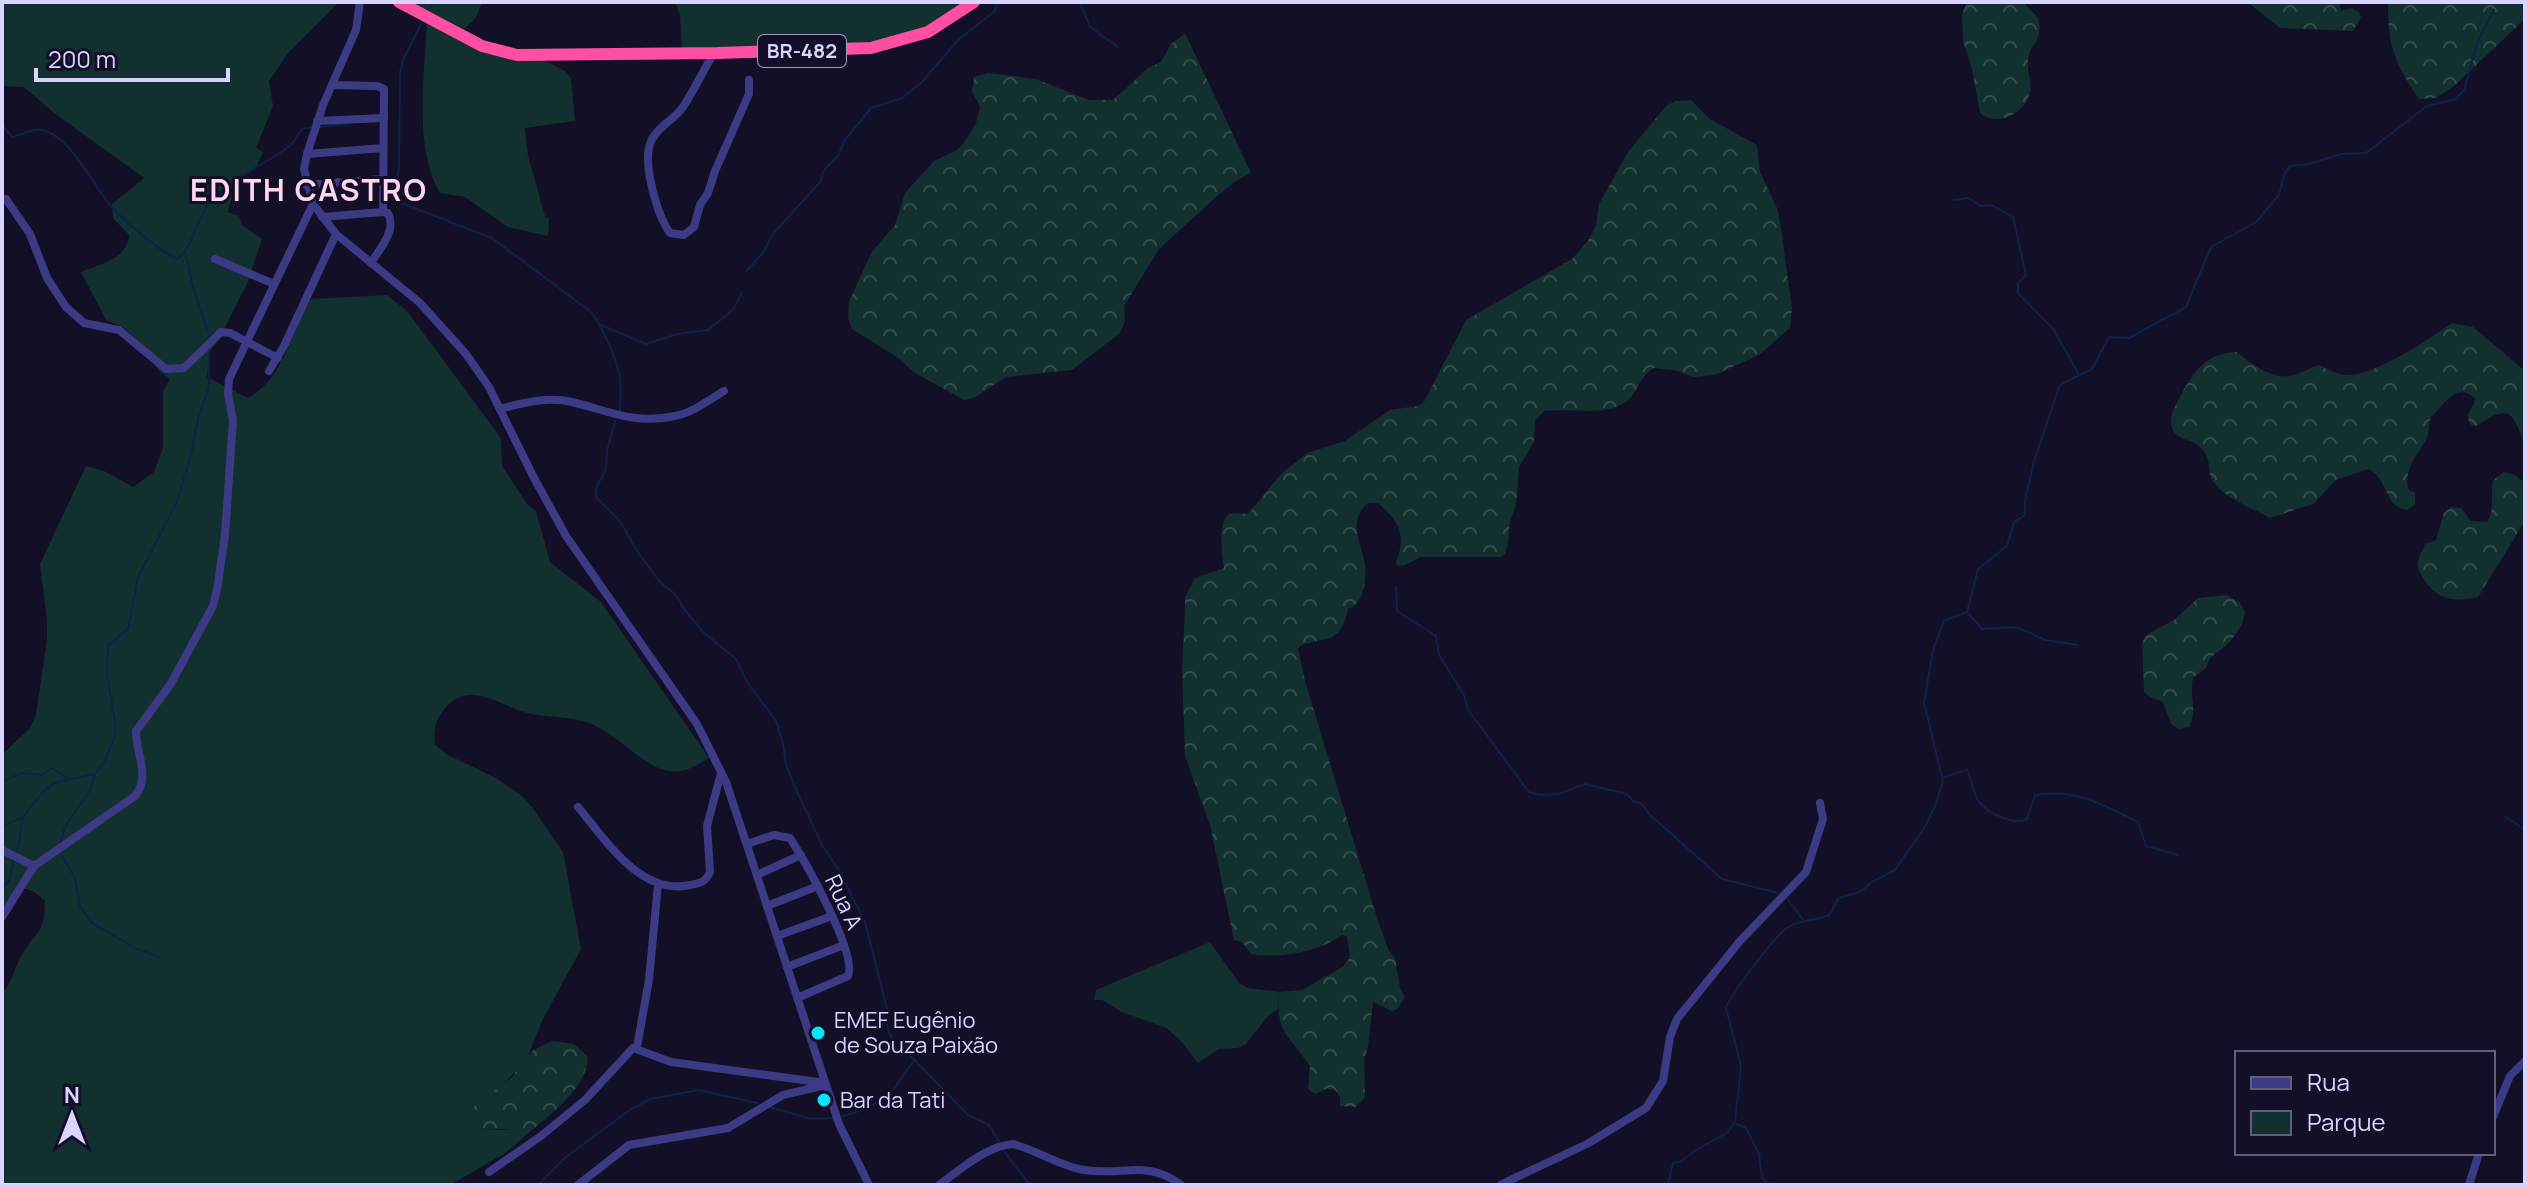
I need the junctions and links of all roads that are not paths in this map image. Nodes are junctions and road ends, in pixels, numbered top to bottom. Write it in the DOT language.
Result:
graph roads {
  1 [pos="360,2"];
  2 [pos="399,2"];
  3 [pos="974,2"];
  4 [pos="714,53"];
  5 [pos="749,80"];
  6 [pos="332,85"];
  7 [pos="384,118"];
  8 [pos="317,121"];
  9 [pos="383,148"];
  10 [pos="307,154"];
  11 [pos="382,179"];
  12 [pos="306,185"];
  13 [pos="6,199"];
  14 [pos="313,204"];
  15 [pos="383,212"];
  16 [pos="322,217"];
  17 [pos="336,234"];
  18 [pos="215,259"];
  19 [pos="371,263"];
  20 [pos="274,284"];
  21 [pos="246,341"];
  22 [pos="278,358"];
  23 [pos="269,371"];
  24 [pos="724,391"];
  25 [pos="500,409"];
  26 [pos="722,772"];
  27 [pos="1820,803"];
  28 [pos="578,807"];
  29 [pos="747,844"];
  30 [pos="2,850"];
  31 [pos="801,855"];
  32 [pos="34,866"];
  33 [pos="757,875"];
  34 [pos="658,884"];
  35 [pos="818,886"];
  36 [pos="767,906"];
  37 [pos="832,916"];
  38 [pos="2,917"];
  39 [pos="777,936"];
  40 [pos="844,945"];
  41 [pos="787,967"];
  42 [pos="797,998"];
  43 [pos="637,1047"];
  44 [pos="2525,1061"];
  45 [pos="825,1084"];
  46 [pos="2495,1112"];
  47 [pos="2478,1155"];
  48 [pos="489,1172"];
  49 [pos="578,1185"];
  50 [pos="869,1185"];
  51 [pos="939,1185"];
  52 [pos="1181,1185"];
  53 [pos="1500,1185"];
  54 [pos="2469,1185"];
  1 -- 6 [label="street"];
  2 -- 4 [label="highway, BR-482"];
  3 -- 4 [label="highway, BR-482"];
  4 -- 5 [label="street"];
  6 -- 7 [label="street"];
  6 -- 8 [label="street"];
  7 -- 8 [label="street"];
  7 -- 9 [label="street"];
  8 -- 10 [label="street"];
  9 -- 10 [label="street"];
  9 -- 11 [label="street"];
  10 -- 12 [label="street"];
  11 -- 12 [label="street"];
  11 -- 15 [label="street"];
  12 -- 14 [label="street"];
  13 -- 21 [label="street"];
  14 -- 16 [label="street"];
  14 -- 20 [label="street"];
  15 -- 16 [label="street"];
  15 -- 19 [label="street"];
  16 -- 17 [label="street"];
  17 -- 19 [label="street"];
  17 -- 22 [label="street"];
  18 -- 20 [label="street"];
  19 -- 25 [label="street"];
  20 -- 21 [label="street"];
  21 -- 22 [label="street"];
  21 -- 32 [label="street"];
  22 -- 23 [label="street"];
  24 -- 25 [label="street"];
  25 -- 26 [label="street"];
  26 -- 29 [label="street"];
  26 -- 34 [label="street"];
  27 -- 53 [label="street"];
  28 -- 34 [label="street"];
  29 -- 31 [label="street, Rua A"];
  29 -- 33 [label="street"];
  30 -- 32 [label="street"];
  31 -- 33 [label="street"];
  31 -- 35 [label="street, Rua A"];
  32 -- 38 [label="street"];
  33 -- 36 [label="street"];
  34 -- 43 [label="street"];
  35 -- 36 [label="street"];
  35 -- 37 [label="street, Rua A"];
  36 -- 39 [label="street"];
  37 -- 39 [label="street"];
  37 -- 40 [label="street, Rua A"];
  39 -- 41 [label="street"];
  40 -- 41 [label="street"];
  40 -- 42 [label="street, Rua A"];
  41 -- 42 [label="street"];
  42 -- 45 [label="street"];
  43 -- 45 [label="street"];
  43 -- 48 [label="street"];
  44 -- 46 [label="street"];
  45 -- 49 [label="street"];
  45 -- 50 [label="street"];
  47 -- 54 [label="street"];
  51 -- 52 [label="street"];
}
